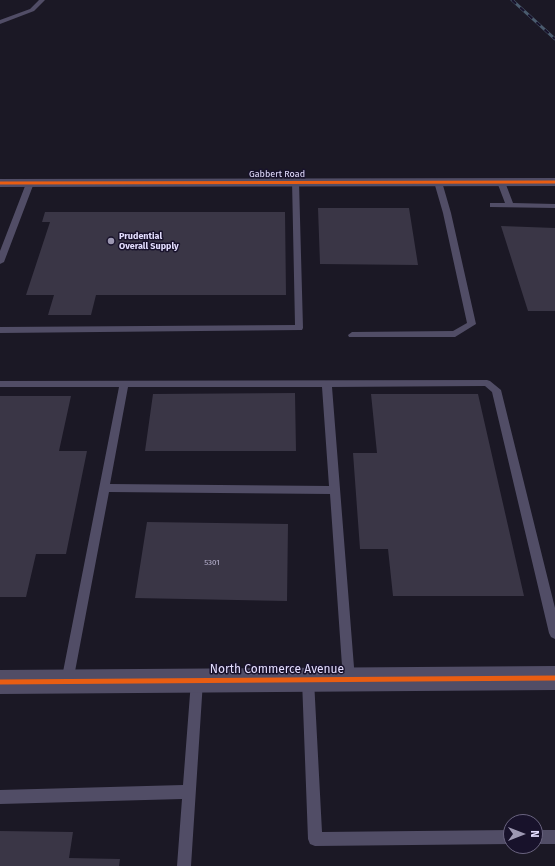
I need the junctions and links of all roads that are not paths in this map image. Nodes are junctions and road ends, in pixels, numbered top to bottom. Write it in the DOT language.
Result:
graph roads {
  1 [pos="42,0"];
  2 [pos="0,22"];
  3 [pos="295,182"];
  4 [pos="438,182"];
  5 [pos="501,182"];
  6 [pos="555,182"];
  7 [pos="0,183"];
  8 [pos="30,183"];
  9 [pos="493,205"];
  10 [pos="510,206"];
  11 [pos="555,206"];
  12 [pos="0,262"];
  13 [pos="0,330"];
  14 [pos="352,335"];
  15 [pos="0,384"];
  16 [pos="124,384"];
  17 [pos="327,384"];
  18 [pos="104,488"];
  19 [pos="335,490"];
  20 [pos="555,633"];
  21 [pos="555,678"];
  22 [pos="308,680"];
  23 [pos="349,680"];
  24 [pos="197,681"];
  25 [pos="0,682"];
  26 [pos="67,682"];
  27 [pos="190,792"];
  28 [pos="0,797"];
  29 [pos="543,837"];
  30 [pos="555,837"];
  31 [pos="503,838"];
  32 [pos="184,866"];
  1 -- 2 [label="lane"];
  3 -- 4 [label="street, Gabbert Road"];
  3 -- 8 [label="street, Gabbert Road"];
  3 -- 13 [label="lane"];
  4 -- 5 [label="street, Gabbert Road"];
  4 -- 14 [label="lane"];
  5 -- 6 [label="street, Gabbert Road"];
  5 -- 10 [label="lane"];
  7 -- 8 [label="street, Gabbert Road"];
  8 -- 12 [label="lane"];
  9 -- 10 [label="lane"];
  10 -- 11 [label="lane"];
  15 -- 16 [label="lane"];
  16 -- 17 [label="lane"];
  16 -- 18 [label="lane"];
  17 -- 19 [label="lane"];
  17 -- 20 [label="lane"];
  18 -- 19 [label="lane"];
  18 -- 26 [label="lane"];
  19 -- 23 [label="lane"];
  21 -- 23 [label="street, North Commerce Avenue"];
  22 -- 23 [label="street, North Commerce Avenue"];
  22 -- 24 [label="street, North Commerce Avenue"];
  22 -- 31 [label="lane"];
  24 -- 26 [label="street, North Commerce Avenue"];
  24 -- 27 [label="lane"];
  25 -- 26 [label="street, North Commerce Avenue"];
  27 -- 28 [label="lane"];
  27 -- 32 [label="lane"];
  29 -- 30 [label="lane"];
}
